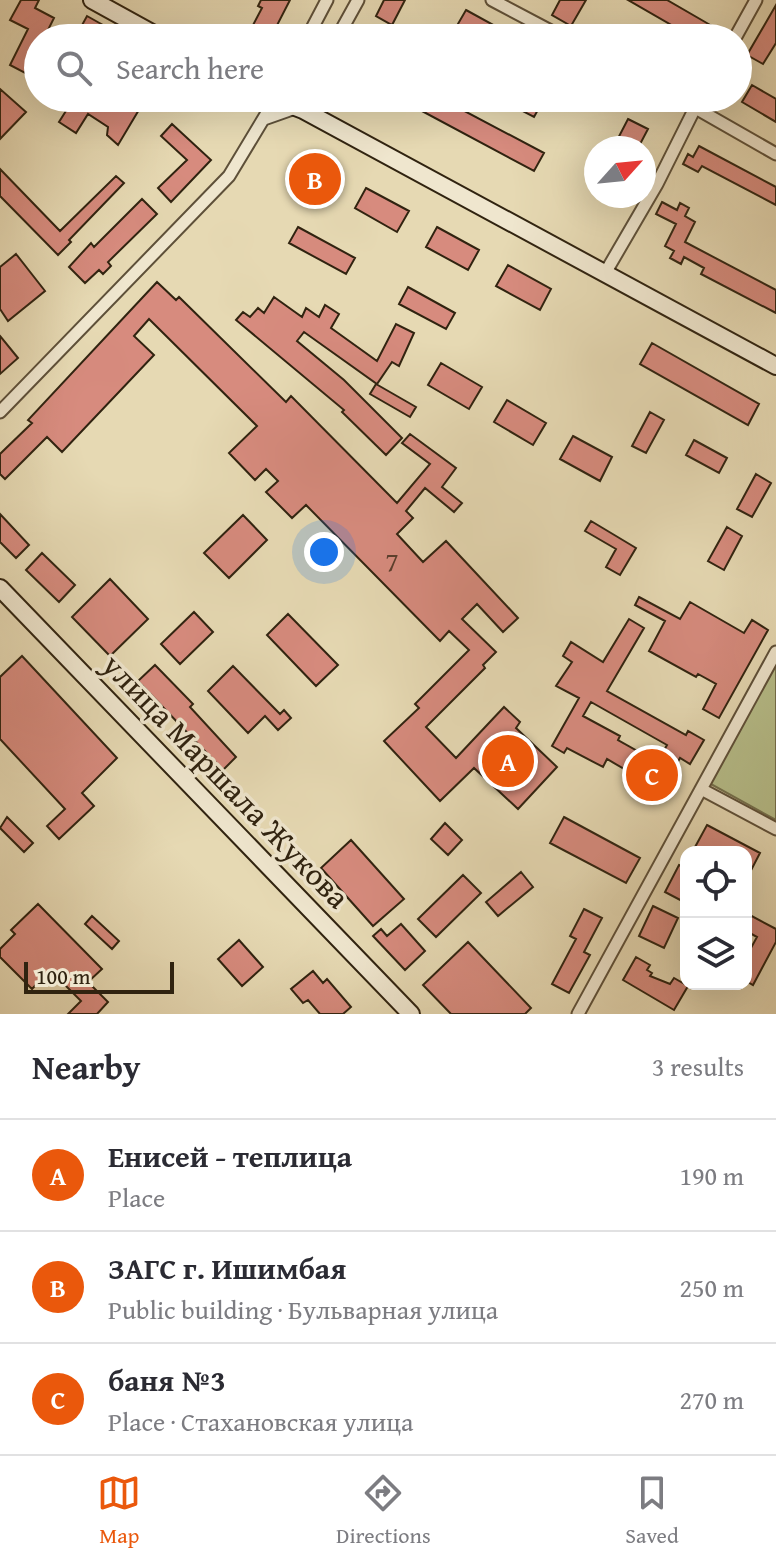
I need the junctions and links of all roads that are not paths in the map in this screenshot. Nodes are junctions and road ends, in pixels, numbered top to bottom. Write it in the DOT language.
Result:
graph roads {
  1 [pos="92,0"];
  2 [pos="327,0"];
  3 [pos="358,0"];
  4 [pos="492,0"];
  5 [pos="756,0"];
  6 [pos="136,24"];
  7 [pos="314,24"];
  8 [pos="345,24"];
  9 [pos="537,24"];
  10 [pos="743,24"];
  11 [pos="268,112"];
  12 [pos="280,112"];
  13 [pos="317,112"];
  14 [pos="693,112"];
  15 [pos="712,112"];
  16 [pos="264,119"];
  17 [pos="776,154"];
  18 [pos="604,275"];
  19 [pos="776,366"];
  20 [pos="0,412"];
  21 [pos="0,588"];
  22 [pos="776,652"];
  23 [pos="701,789"];
  24 [pos="776,829"];
  25 [pos="411,1014"];
  26 [pos="578,1014"];
  1 -- 6 [label="main road"];
  2 -- 7 [label="street"];
  3 -- 8 [label="street"];
  4 -- 9 [label="street"];
  5 -- 10 [label="street"];
  11 -- 16 [label="street"];
  12 -- 16 [label="street"];
  13 -- 18 [label="main road"];
  14 -- 18 [label="street"];
  15 -- 17 [label="street"];
  16 -- 20 [label="street"];
  18 -- 19 [label="main road"];
  21 -- 25 [label="main road, улица Маршала Жукова"];
  22 -- 23 [label="street"];
  23 -- 24 [label="street"];
  23 -- 26 [label="street"];
}
